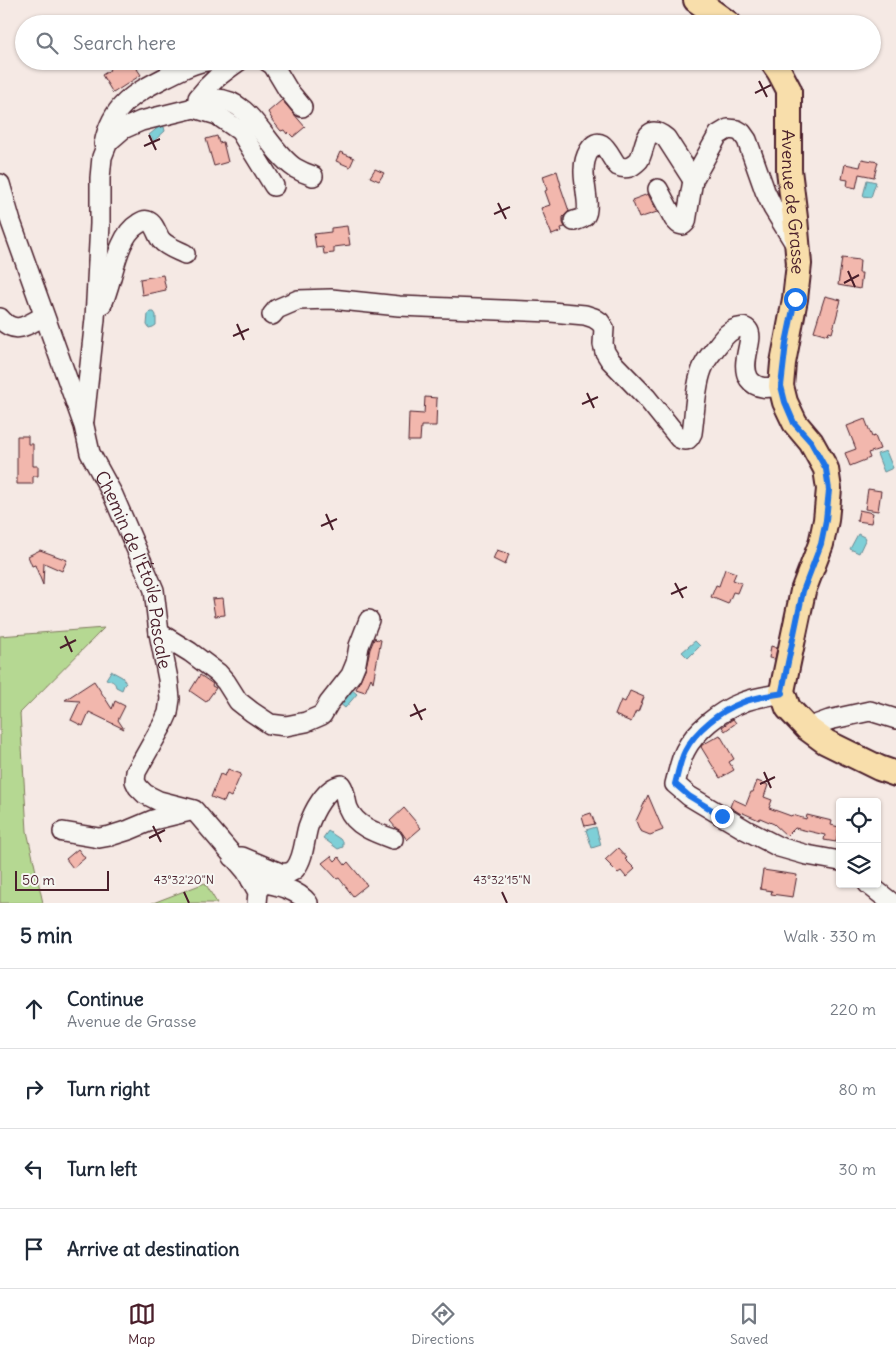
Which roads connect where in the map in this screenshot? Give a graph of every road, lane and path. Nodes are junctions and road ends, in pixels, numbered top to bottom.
1 (696, 0) edge
2 (717, 15) edge
3 (179, 70) edge
4 (226, 70) edge
5 (276, 70) edge
6 (778, 70) edge
7 (196, 105) junction
8 (302, 107) dead end
9 (102, 157) junction
10 (313, 176) dead end
11 (693, 180) junction
12 (0, 184) edge
13 (274, 186) dead end
14 (658, 189) dead end
15 (3, 204) edge
16 (574, 221) dead end
17 (798, 247) junction
18 (185, 254) dead end
19 (272, 315) dead end
20 (44, 316) junction
21 (0, 318) edge
22 (95, 319) junction
23 (781, 386) junction
24 (84, 426) junction
25 (369, 620) dead end
26 (159, 633) junction
27 (783, 693) junction
28 (896, 719) edge
29 (807, 728) junction
30 (896, 774) edge
31 (194, 810) junction
32 (63, 832) dead end
33 (393, 839) dead end
34 (233, 857) junction
35 (836, 862) edge
36 (251, 880) junction
37 (873, 888) edge
38 (257, 903) edge
39 (308, 903) edge
40 (892, 903) edge

1 - 2 main road
3 - 9 lane
4 - 7 lane
5 - 8 lane
6 - 17 main road, Avenue de Grasse
7 - 9 lane
7 - 10 lane
7 - 13 lane
9 - 22 lane
11 - 14 lane
11 - 16 lane
11 - 17 lane
12 - 15 lane, Chemin de l'Étoile Pascale
15 - 20 lane, Chemin de l'Étoile Pascale
17 - 23 main road, Avenue de Grasse
18 - 22 lane
19 - 23 lane
20 - 21 lane
20 - 24 lane, Chemin de l'Étoile Pascale
22 - 24 lane
23 - 27 main road, Avenue de Grasse
24 - 26 lane, Chemin de l'Étoile Pascale
25 - 26 lane
26 - 31 lane, Chemin de l'Étoile Pascale
27 - 29 main road
27 - 35 lane
28 - 29 lane
29 - 30 main road
31 - 32 lane
31 - 34 lane
33 - 34 lane
34 - 36 lane
36 - 38 lane
36 - 39 lane
37 - 40 lane

